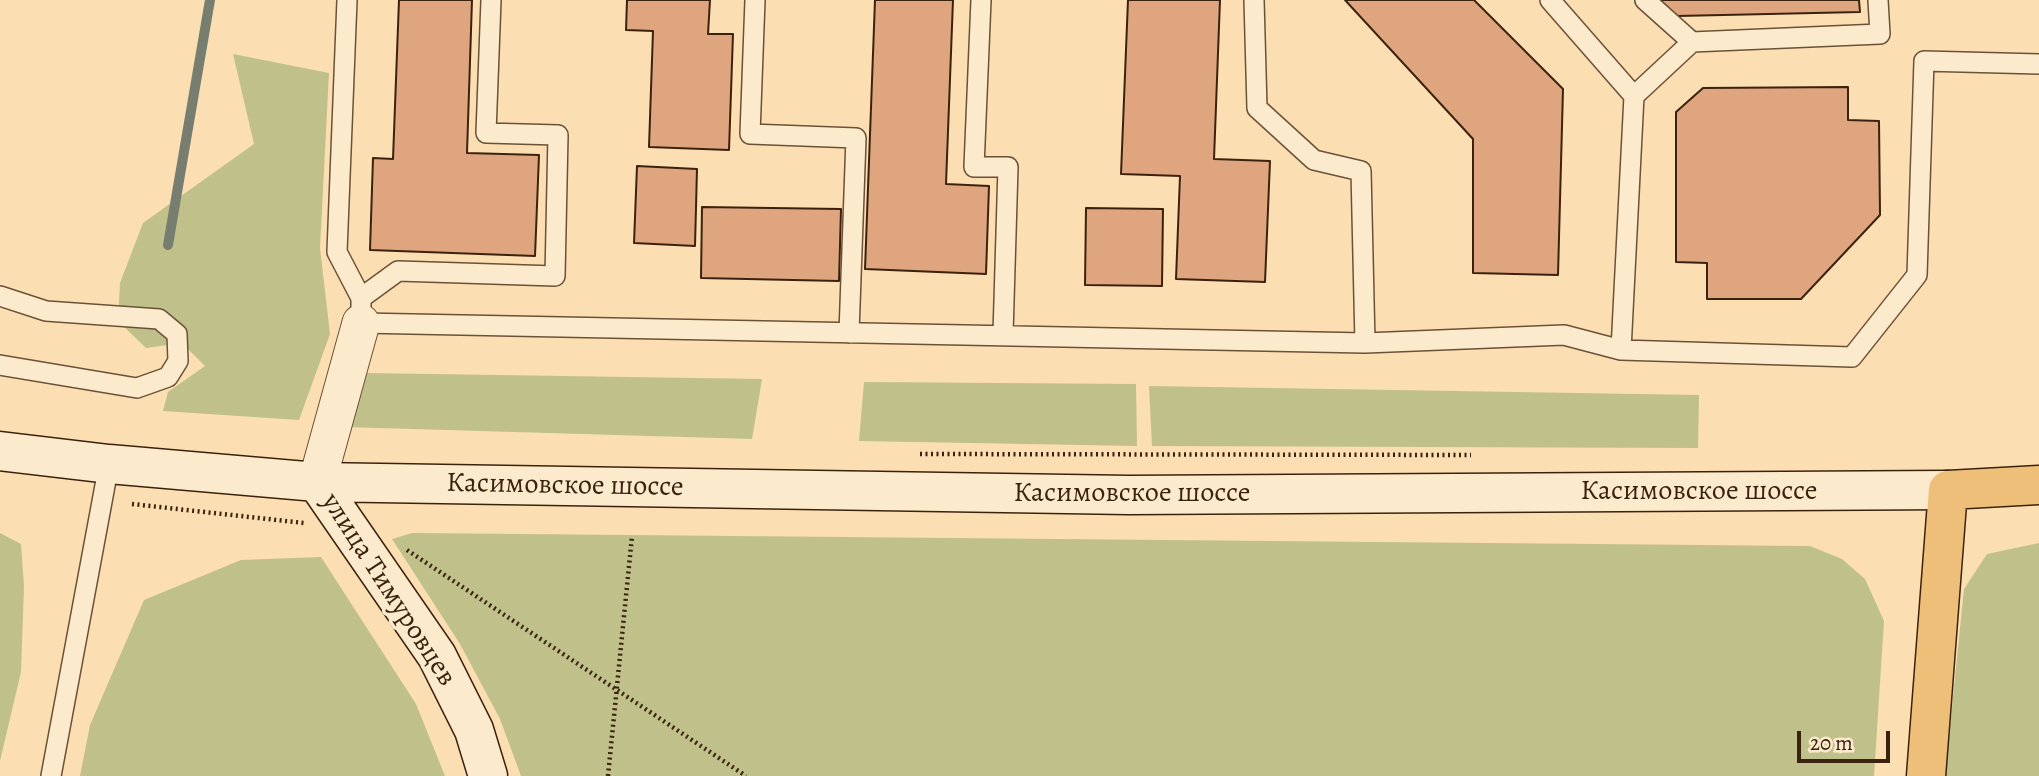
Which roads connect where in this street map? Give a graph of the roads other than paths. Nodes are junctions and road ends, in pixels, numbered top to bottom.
1 (347, 0) edge
2 (491, 0) edge
3 (755, 0) edge
4 (981, 0) edge
5 (1254, 0) edge
6 (1550, 0) edge
7 (1645, 0) edge
8 (1878, 0) edge
9 (1692, 43) junction
10 (2039, 64) edge
11 (1634, 96) junction
12 (0, 296) edge
13 (361, 310) junction
14 (849, 333) junction
15 (1003, 334) junction
16 (1365, 343) junction
17 (1621, 351) junction
18 (0, 365) edge
19 (0, 451) edge
20 (106, 482) junction
21 (317, 482) junction
22 (2039, 485) edge
23 (1948, 491) junction
24 (51, 776) edge
25 (488, 776) edge
26 (1926, 776) edge

1 - 13 lane
2 - 13 lane
3 - 14 lane
4 - 15 lane
5 - 16 lane
6 - 11 lane
7 - 9 lane
8 - 9 lane
9 - 11 lane
10 - 17 lane
11 - 17 lane
12 - 18 lane
13 - 14 lane
13 - 21 street
14 - 15 lane
15 - 16 lane
16 - 17 lane
19 - 20 main road, Касимовское шоссе
20 - 21 main road, Касимовское шоссе
20 - 24 lane
21 - 23 main road, Касимовское шоссе
21 - 25 main road, улица Тимуровцев
22 - 23 main road
23 - 26 main road

